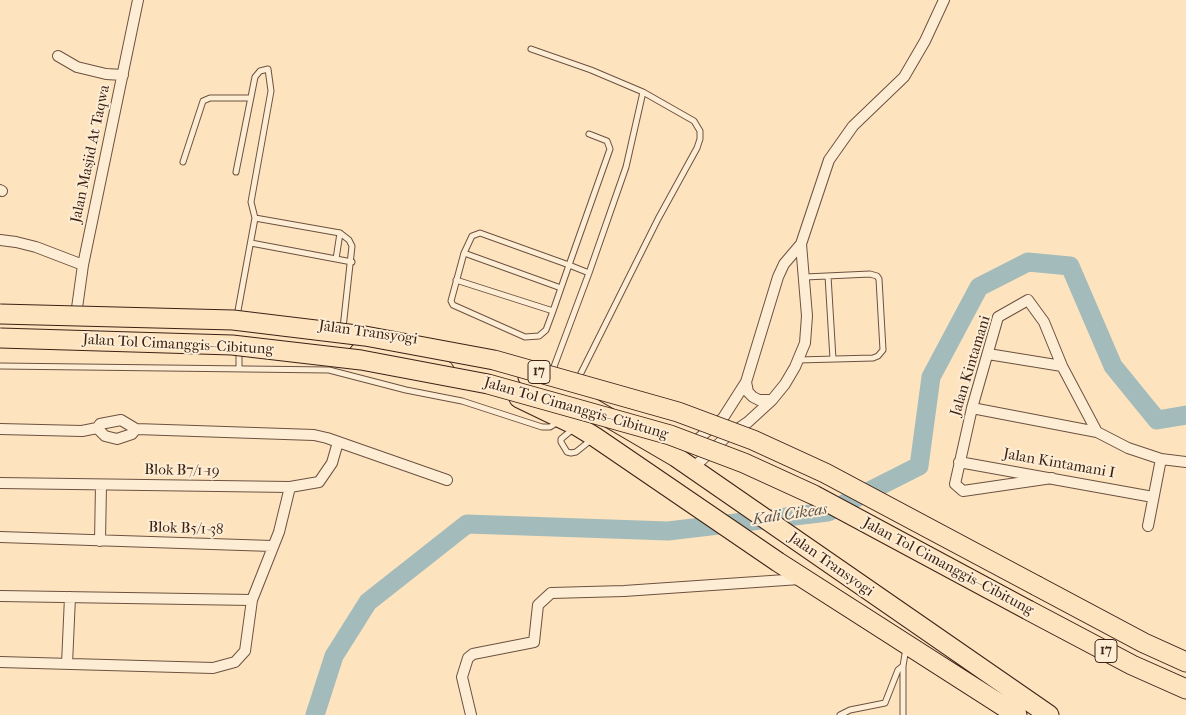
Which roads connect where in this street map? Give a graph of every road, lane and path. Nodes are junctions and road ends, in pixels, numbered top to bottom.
1 (138, 0) edge
2 (944, 0) edge
3 (531, 49) dead end
4 (58, 56) dead end
5 (123, 75) junction
6 (643, 92) junction
7 (250, 98) junction
8 (589, 134) dead end
9 (183, 162) dead end
10 (236, 172) dead end
11 (256, 218) junction
12 (340, 233) junction
13 (0, 240) edge
14 (251, 243) junction
15 (801, 244) junction
16 (464, 253) junction
17 (336, 259) junction
18 (352, 262) junction
19 (84, 265) junction
20 (569, 265) junction
21 (589, 273) junction
22 (828, 276) junction
23 (805, 277) junction
24 (456, 280) junction
25 (561, 288) junction
26 (553, 311) junction
27 (0, 313) edge
28 (76, 314) junction
29 (237, 319) junction
30 (342, 328) junction
31 (0, 340) edge
32 (239, 348) junction
33 (988, 354) junction
34 (833, 359) junction
35 (798, 360) junction
36 (0, 366) edge
37 (1062, 366) junction
38 (239, 369) junction
39 (746, 382) junction
40 (548, 384) junction
41 (570, 395) junction
42 (772, 400) junction
43 (972, 408) junction
44 (570, 422) junction
45 (97, 428) junction
46 (0, 429) edge
47 (136, 429) junction
48 (1097, 432) junction
49 (596, 437) junction
50 (338, 442) junction
51 (676, 457) junction
52 (1162, 459) junction
53 (959, 462) junction
54 (1186, 462) edge
55 (698, 473) junction
56 (1052, 478) junction
57 (447, 480) dead end
58 (0, 483) edge
59 (101, 486) junction
60 (290, 487) junction
61 (1153, 497) junction
62 (1148, 526) dead end
63 (0, 537) edge
64 (100, 542) junction
65 (272, 546) junction
66 (805, 578) junction
67 (0, 596) edge
68 (70, 597) junction
69 (252, 600) junction
70 (907, 645) junction
71 (0, 662) edge
72 (1186, 662) edge
73 (67, 664) junction
74 (903, 666) junction
75 (1186, 689) edge
76 (471, 715) edge
77 (840, 715) edge
78 (903, 715) edge
79 (1017, 715) edge
80 (1049, 715) edge

1 - 5 street, Jalan Masjid At Taqwa
2 - 15 street
3 - 6 lane
4 - 5 street
5 - 19 street, Jalan Masjid At Taqwa
6 - 21 lane
6 - 41 lane
7 - 9 lane
7 - 10 lane
7 - 11 lane
8 - 20 lane
11 - 12 lane
11 - 14 lane
12 - 17 lane
12 - 18 lane
13 - 19 street
14 - 17 lane
14 - 29 lane
15 - 23 street
15 - 39 street
16 - 20 lane
16 - 24 lane
16 - 25 lane
17 - 18 lane
18 - 30 lane
19 - 28 street, Jalan Masjid At Taqwa
20 - 21 lane
20 - 25 lane
21 - 40 lane
22 - 23 lane
22 - 34 lane
22 - 34 lane
23 - 35 street
24 - 26 lane
24 - 26 lane
25 - 26 lane
27 - 28 highway, Jalan Transyogi
27 - 72 highway, Jalan Tol Cimanggis–Cibitung / 17, bridge
28 - 29 highway, Jalan Transyogi
29 - 30 highway, Jalan Transyogi
30 - 40 highway, Jalan Transyogi
31 - 32 highway, Jalan Transyogi
31 - 75 highway, Jalan Tol Cimanggis–Cibitung / 17, bridge
32 - 38 lane
32 - 44 highway, Jalan Transyogi
33 - 37 street
33 - 37 street, Jalan Kintamani
33 - 43 street, Jalan Kintamani
34 - 35 lane
35 - 42 street
36 - 38 lane
37 - 48 street, Jalan Kintamani
38 - 44 lane
39 - 42 street
39 - 51 street
40 - 41 highway, Jalan Transyogi
41 - 51 highway, Jalan Transyogi
42 - 55 street
43 - 48 street
43 - 53 street, Jalan Kintamani
44 - 49 highway, Jalan Transyogi
44 - 49 lane
45 - 46 street
45 - 47 street
45 - 47 street
47 - 50 street
48 - 52 street
49 - 66 highway, Jalan Transyogi
50 - 57 street
50 - 60 street, Blok B7/1-19
51 - 55 highway, Jalan Transyogi
52 - 54 street
52 - 61 street
53 - 56 street, Jalan Kintamani I
53 - 56 street, Jalan Kintamani
55 - 80 highway, Jalan Transyogi
56 - 61 street, Jalan Kintamani I
58 - 59 street, Blok B7/1-19
59 - 60 street, Blok B7/1-19
59 - 64 street
60 - 65 street
61 - 62 street
63 - 64 street, Blok B5/1-38
64 - 65 street, Blok B5/1-38
65 - 69 street
66 - 70 highway, Jalan Transyogi
66 - 76 street
67 - 68 street
68 - 69 street
68 - 73 street
69 - 73 street
70 - 74 lane
70 - 79 highway, Jalan Transyogi
71 - 73 street
74 - 77 lane
74 - 78 lane

